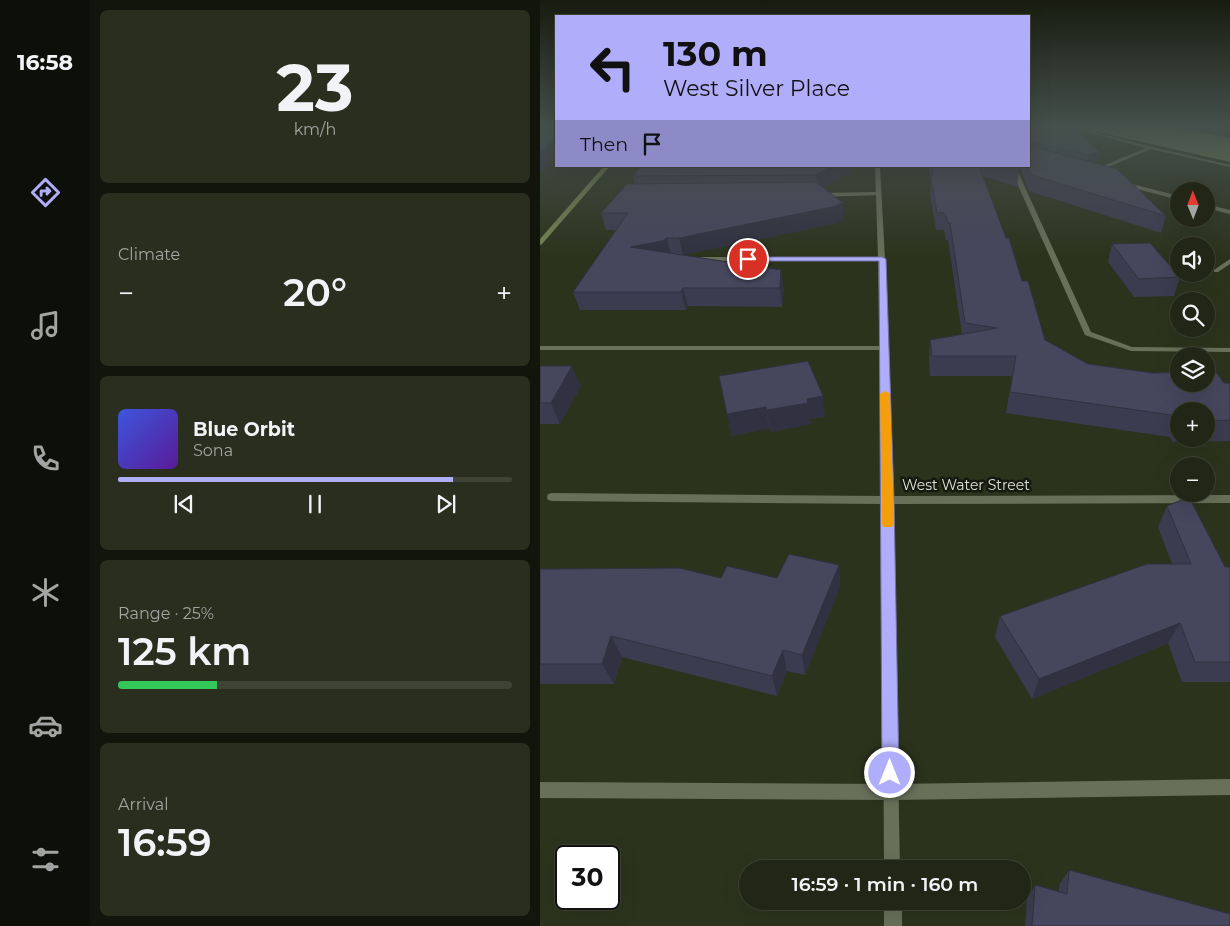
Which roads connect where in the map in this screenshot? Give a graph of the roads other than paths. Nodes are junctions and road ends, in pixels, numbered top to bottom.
1 (877, 169) edge
2 (1015, 169) edge
3 (1099, 169) edge
4 (1096, 176) edge
5 (1115, 181) edge
6 (878, 194) junction
7 (809, 195) edge
8 (1170, 196) edge
9 (1215, 208) edge
10 (1230, 212) edge
11 (680, 259) edge
12 (882, 259) junction
13 (1230, 260) edge
14 (1216, 271) dead end
15 (540, 348) edge
16 (884, 348) junction
17 (1230, 350) edge
18 (552, 498) dead end
19 (1230, 499) edge
20 (888, 500) junction
21 (1230, 787) edge
22 (540, 790) edge
23 (891, 792) junction
24 (892, 860) edge
25 (892, 910) edge
26 (893, 926) edge

1 - 6 street
2 - 17 street
3 - 4 street
5 - 8 street
6 - 7 street
6 - 12 street
9 - 10 street
11 - 12 street
12 - 16 street
13 - 14 street
15 - 16 street
16 - 20 street
18 - 20 street, West Water Street
19 - 20 street, West Water Street
20 - 23 street
21 - 23 street
22 - 23 street
23 - 24 street
25 - 26 street

